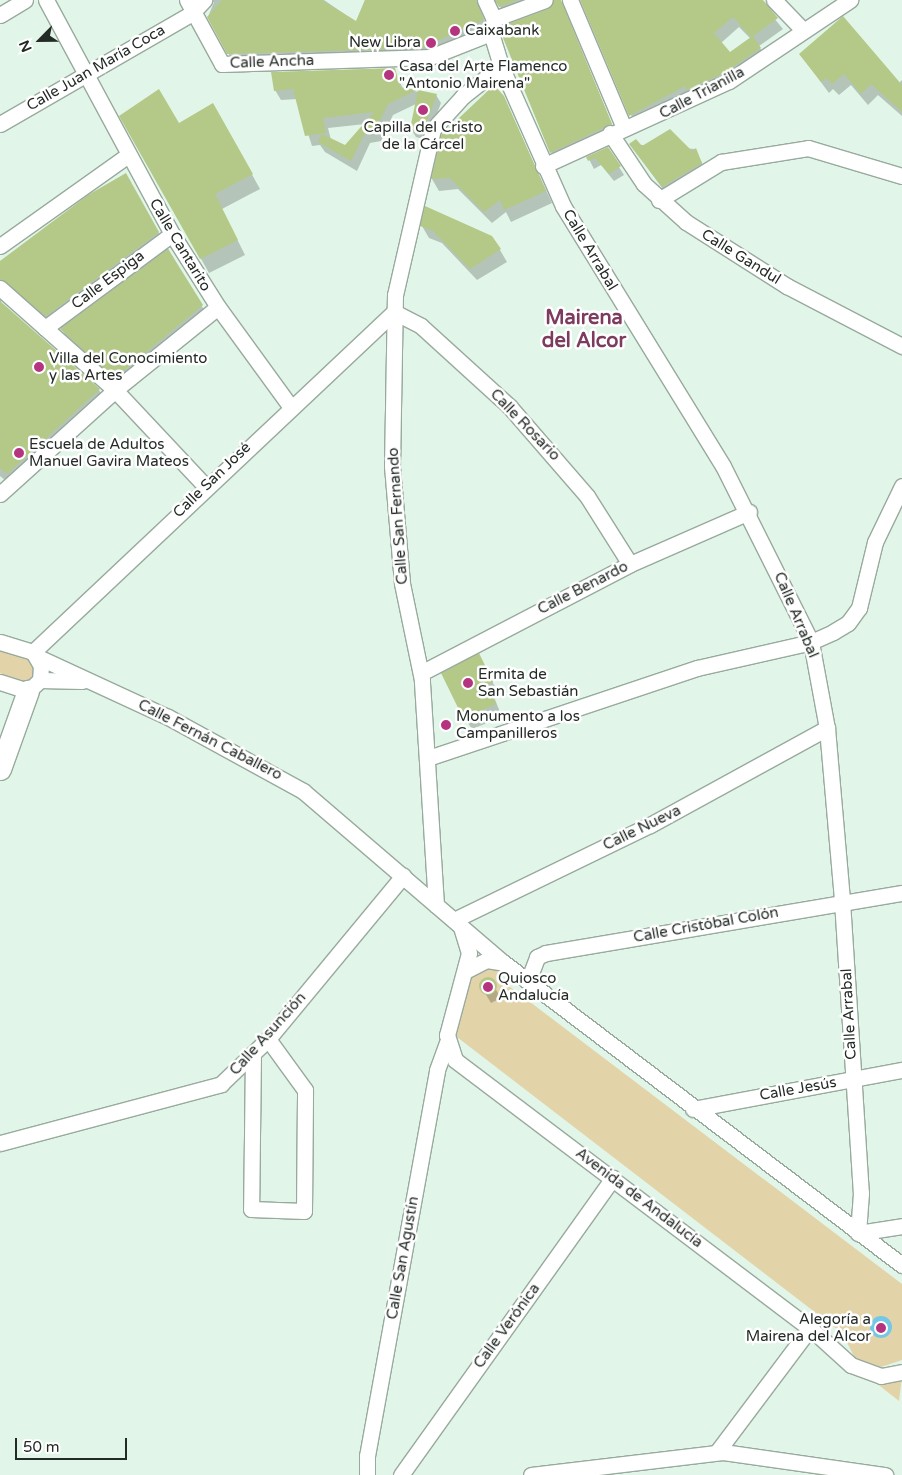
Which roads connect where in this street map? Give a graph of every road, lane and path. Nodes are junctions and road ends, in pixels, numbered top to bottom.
1 (25, 0) edge
2 (46, 0) edge
3 (204, 0) edge
4 (485, 0) edge
5 (545, 0) edge
6 (570, 0) edge
7 (774, 0) edge
8 (850, 0) edge
9 (189, 7) edge
10 (0, 15) edge
11 (492, 26) junction
12 (802, 30) junction
13 (501, 66) junction
14 (84, 74) junction
15 (0, 124) edge
16 (617, 130) junction
17 (128, 155) junction
18 (543, 166) junction
19 (902, 176) edge
20 (659, 200) junction
21 (172, 234) junction
22 (0, 246) edge
23 (0, 288) edge
24 (218, 307) junction
25 (394, 312) junction
26 (45, 328) junction
27 (902, 346) edge
28 (115, 390) junction
29 (290, 406) junction
30 (902, 486) edge
31 (206, 487) junction
32 (0, 494) edge
33 (749, 512) junction
34 (630, 564) junction
35 (0, 642) edge
36 (811, 642) junction
37 (35, 654) junction
38 (421, 673) junction
39 (83, 681) junction
40 (0, 682) edge
41 (34, 686) junction
42 (827, 728) junction
43 (428, 758) junction
44 (0, 769) edge
45 (403, 876) junction
46 (902, 894) edge
47 (842, 901) junction
48 (436, 905) junction
49 (456, 922) junction
50 (504, 962) junction
51 (465, 972) junction
52 (528, 981) junction
53 (268, 1039) junction
54 (447, 1042) junction
55 (253, 1054) junction
56 (902, 1070) edge
57 (853, 1080) junction
58 (694, 1109) junction
59 (0, 1143) edge
60 (613, 1178) junction
61 (902, 1226) edge
62 (858, 1233) junction
63 (901, 1265) edge
64 (810, 1328) junction
65 (902, 1372) edge
66 (717, 1452) junction
67 (367, 1475) edge
68 (401, 1475) edge
69 (531, 1475) edge
70 (885, 1475) edge

1 - 10 street
2 - 14 street, Calle Cantarito
3 - 9 street, Calle Juan María Coca
4 - 11 street, Calle Arrabal
5 - 11 street
6 - 16 street, Calle Gandul
7 - 12 street
8 - 12 street, Calle Trianilla
9 - 11 street, Calle Ancha
9 - 14 street, Calle Juan María Coca
11 - 13 street, Calle Arrabal
12 - 16 street, Calle Trianilla
13 - 18 street, Calle Arrabal
13 - 25 street, Calle San Fernando
14 - 15 street, Calle Juan María Coca
14 - 17 street, Calle Cantarito
16 - 18 street, Calle Trianilla
16 - 20 street, Calle Gandul
17 - 21 street, Calle Cantarito
17 - 22 street
18 - 33 street, Calle Arrabal
19 - 20 street
20 - 27 street, Calle Gandul
21 - 24 street, Calle Cantarito
21 - 26 street, Calle Espiga
23 - 26 street
24 - 28 street
24 - 29 street, Calle Cantarito
25 - 29 street, Calle San José
25 - 34 street, Calle Rosario
25 - 38 street, Calle San Fernando
26 - 28 street
28 - 31 street
28 - 32 street
29 - 31 street, Calle San José
30 - 36 street
31 - 37 street, Calle San José
33 - 34 street, Calle Benardo
33 - 36 street, Calle Arrabal
34 - 38 street, Calle Benardo
35 - 37 street, Calle Fernán Caballero
36 - 42 street, Calle Arrabal
36 - 43 street
37 - 39 street, Calle Fernán Caballero
37 - 41 street
38 - 43 street, Calle San Fernando
39 - 41 street
39 - 45 street, Calle Fernán Caballero
40 - 41 street
41 - 44 main road
42 - 47 street, Calle Arrabal
42 - 49 street, Calle Nueva
43 - 48 street, Calle San Fernando
45 - 48 street, Calle Fernán Caballero
45 - 53 street, Calle Asunción
46 - 47 street, Calle Cristóbal Colón
47 - 52 street, Calle Cristóbal Colón
47 - 57 street, Calle Arrabal
48 - 49 street, Calle Fernán Caballero
49 - 50 street
49 - 51 street
50 - 51 street
50 - 52 street
51 - 54 street
52 - 58 street
53 - 55 street, Calle Asunción
53 - 55 street
54 - 60 street, Avenida de Andalucía
54 - 67 street, Calle San Agustín
55 - 59 street, Calle Asunción
56 - 57 street, Calle Jesús
57 - 58 street, Calle Jesús
57 - 62 street, Calle Arrabal
58 - 62 street
60 - 64 street, Avenida de Andalucía
60 - 68 street, Calle Verónica
61 - 62 street
62 - 63 street
64 - 65 street, Avenida de Andalucía
64 - 66 street
66 - 69 street
66 - 70 street

